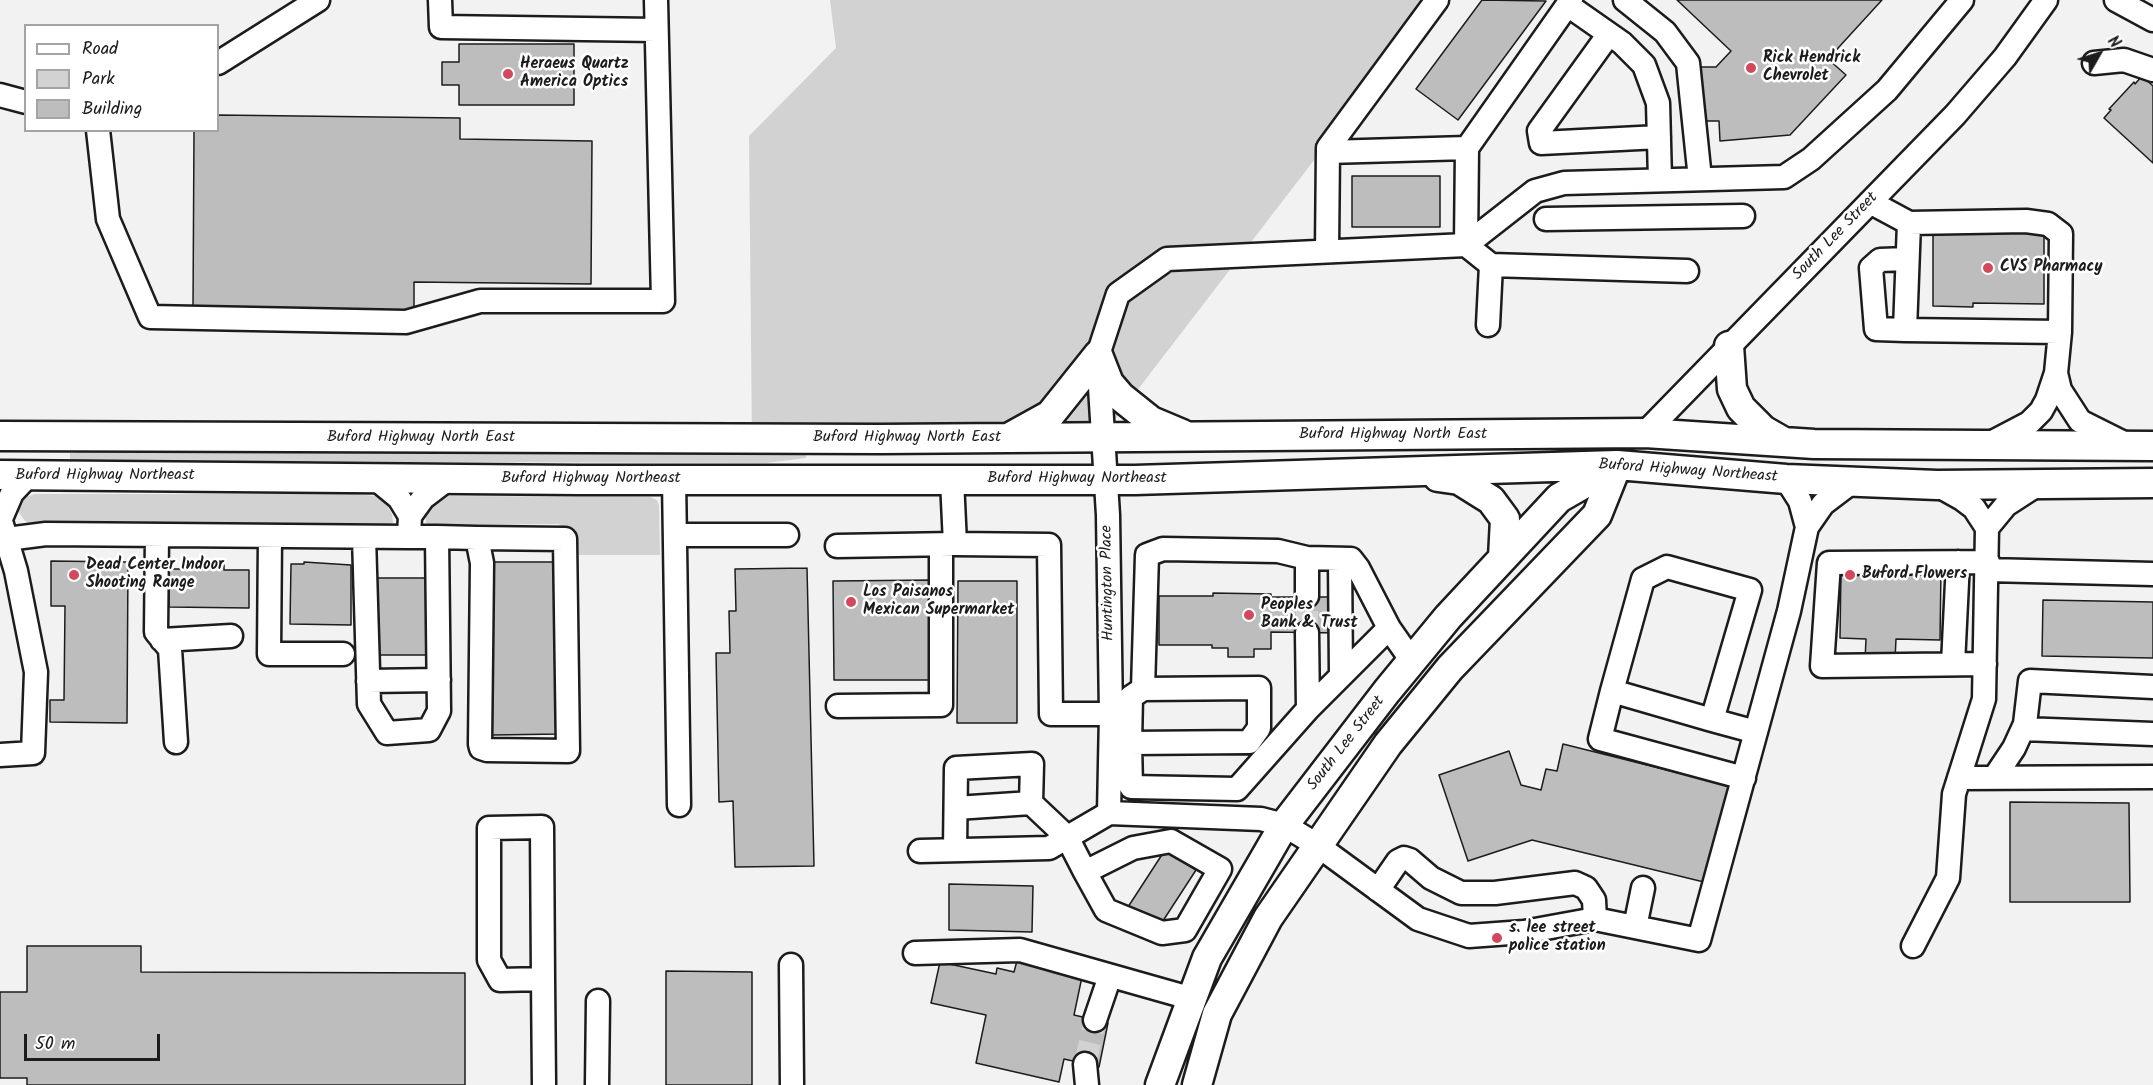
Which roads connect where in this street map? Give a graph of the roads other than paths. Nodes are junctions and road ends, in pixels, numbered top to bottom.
1 (318, 0) edge
2 (440, 0) edge
3 (656, 0) edge
4 (1437, 0) edge
5 (1625, 0) edge
6 (1962, 0) edge
7 (2046, 0) edge
8 (2116, 0) edge
9 (1570, 3) edge
10 (2153, 20) edge
11 (656, 30) junction
12 (1609, 34) junction
13 (219, 62) edge
14 (2094, 63) dead end
15 (2153, 70) edge
16 (0, 96) edge
17 (24, 102) edge
18 (98, 132) edge
19 (1659, 137) junction
20 (1467, 148) junction
21 (1328, 152) junction
22 (1700, 179) junction
23 (1660, 180) junction
24 (1870, 202) junction
25 (1743, 216) dead end
26 (1546, 219) dead end
27 (1909, 223) junction
28 (1466, 245) junction
29 (1327, 251) junction
30 (1908, 259) junction
31 (1491, 265) junction
32 (1687, 271) dead end
33 (1488, 325) dead end
34 (1905, 330) junction
35 (2060, 332) junction
36 (1730, 346) junction
37 (1098, 355) junction
38 (2056, 373) junction
39 (1645, 433) junction
40 (0, 436) edge
41 (1189, 436) junction
42 (1103, 437) junction
43 (1009, 438) junction
44 (1784, 442) junction
45 (1986, 445) junction
46 (2141, 446) edge
47 (1617, 465) junction
48 (1403, 472) junction
49 (30, 474) junction
50 (0, 475) edge
51 (376, 478) junction
52 (448, 479) junction
53 (674, 479) junction
54 (1106, 479) junction
55 (1786, 479) junction
56 (952, 480) junction
57 (1852, 482) junction
58 (2040, 483) junction
59 (2153, 483) edge
60 (1937, 485) junction
61 (2, 525) edge
62 (410, 527) junction
63 (1807, 527) junction
64 (1987, 528) junction
65 (157, 535) junction
66 (675, 535) junction
67 (787, 535) dead end
68 (270, 536) junction
69 (364, 537) junction
70 (438, 537) junction
71 (477, 538) junction
72 (948, 544) junction
73 (837, 546) dead end
74 (1307, 558) junction
75 (1503, 558) junction
76 (1340, 559) junction
77 (1958, 562) junction
78 (1988, 566) junction
79 (2153, 574) edge
80 (1307, 596) tunnel mouth
81 (1389, 628) junction
82 (1307, 633) tunnel mouth
83 (231, 636) dead end
84 (162, 640) junction
85 (343, 654) dead end
86 (1412, 662) junction
87 (1953, 664) junction
88 (1985, 664) junction
89 (1341, 675) junction
90 (439, 680) junction
91 (368, 681) junction
92 (2153, 687) edge
93 (1143, 689) junction
94 (1612, 691) junction
95 (838, 706) dead end
96 (1308, 709) junction
97 (1111, 714) junction
98 (1712, 720) junction
99 (2023, 729) junction
100 (1756, 732) junction
101 (2153, 734) edge
102 (176, 742) dead end
103 (1130, 743) junction
104 (0, 755) edge
105 (2153, 777) edge
106 (1744, 778) junction
107 (1959, 778) junction
108 (1994, 778) junction
109 (1131, 787) junction
110 (1236, 789) junction
111 (1031, 803) junction
112 (679, 805) dead end
113 (956, 808) junction
114 (1109, 813) junction
115 (1236, 818) junction
116 (1284, 825) junction
117 (1067, 837) junction
118 (1317, 845) junction
119 (955, 850) junction
120 (920, 851) dead end
121 (1220, 869) junction
122 (1085, 872) junction
123 (1249, 884) junction
124 (1644, 888) dead end
125 (1377, 890) junction
126 (1595, 920) junction
127 (1635, 927) junction
128 (1913, 946) dead end
129 (915, 953) dead end
130 (791, 965) dead end
131 (1110, 976) junction
132 (543, 979) junction
133 (598, 1001) dead end
134 (1191, 1001) junction
135 (1095, 1020) tunnel mouth
136 (544, 1085) edge
137 (597, 1085) edge
138 (792, 1085) edge
139 (1160, 1085) edge
140 (1197, 1085) edge

1 - 13 street
2 - 11 street
3 - 11 street
4 - 21 street
5 - 22 street
6 - 22 street
7 - 24 street, South Lee Street
8 - 10 street
9 - 12 street
9 - 20 street
11 - 18 street
12 - 19 street
12 - 19 street
14 - 15 street
16 - 17 street
19 - 23 street
20 - 21 street
20 - 28 street
21 - 29 street
22 - 23 street
23 - 28 street
24 - 27 street
24 - 36 street, South Lee Street
25 - 26 street
27 - 30 street
27 - 35 street
28 - 29 street
28 - 31 street
29 - 37 street
30 - 34 street
30 - 34 street
31 - 32 street
31 - 33 street
34 - 35 street
35 - 38 street
36 - 39 street, South Lee Street
36 - 44 main road
37 - 41 main road
37 - 42 street, Huntington Place
37 - 43 main road
38 - 45 street
38 - 46 street
39 - 41 main road, Buford Highway North East
39 - 44 main road, Buford Highway North East
39 - 47 main road, South Lee Street
40 - 43 main road, Buford Highway North East
41 - 42 main road, Buford Highway North East
42 - 43 main road, Buford Highway North East
42 - 54 street, Huntington Place
44 - 45 main road, Buford Highway North East
45 - 46 main road
47 - 48 main road, Buford Highway Northeast
47 - 55 main road, Buford Highway Northeast
47 - 75 main road, South Lee Street
47 - 118 main road, South Lee Street
48 - 54 main road, Buford Highway Northeast
48 - 75 main road
49 - 50 main road, Buford Highway Northeast
49 - 51 main road, Buford Highway Northeast
49 - 61 street
51 - 52 main road, Buford Highway Northeast
51 - 62 street
52 - 53 main road, Buford Highway Northeast
52 - 62 street
53 - 56 main road, Buford Highway Northeast
53 - 66 street
54 - 56 main road, Buford Highway Northeast
54 - 97 street, Huntington Place
55 - 57 main road, Buford Highway Northeast
55 - 63 street
56 - 72 street
57 - 60 main road, Buford Highway Northeast
57 - 63 street
58 - 59 main road, Buford Highway Northeast
58 - 60 main road, Buford Highway Northeast
58 - 64 street
60 - 64 street
61 - 65 street
61 - 104 street
62 - 69 street
62 - 70 street
63 - 100 street
64 - 78 street
65 - 68 street
65 - 84 street
66 - 67 street
66 - 112 street
68 - 69 street
68 - 85 street
69 - 91 street
70 - 71 street
70 - 90 street
71 - 71 street
72 - 73 street
72 - 95 street
72 - 97 street
74 - 76 street
74 - 80 street
74 - 93 street
75 - 86 main road, South Lee Street
76 - 81 street
76 - 89 street
77 - 78 street
77 - 87 street
77 - 87 street
78 - 79 street
78 - 88 street
81 - 86 street
81 - 89 street
82 - 96 street
83 - 84 street
84 - 102 street
86 - 116 main road, South Lee Street
87 - 88 street
88 - 107 street
89 - 96 street
90 - 91 street
90 - 91 street
92 - 99 street
93 - 103 street
93 - 103 street
94 - 98 street
94 - 98 street
94 - 106 street
96 - 110 street
97 - 114 street, Huntington Place
98 - 100 street
99 - 101 street
99 - 108 street
100 - 106 street
103 - 109 street
105 - 108 street
106 - 127 street
107 - 108 street
107 - 128 street
109 - 110 street
109 - 114 street
110 - 115 street
111 - 113 street
111 - 113 street
111 - 117 street
113 - 119 street
114 - 115 street
114 - 117 street
115 - 116 street
116 - 118 street
116 - 123 main road, South Lee Street
117 - 119 street
117 - 122 street
118 - 125 street
118 - 140 main road, South Lee Street
119 - 120 street
121 - 122 street
121 - 122 street
121 - 123 street
123 - 134 main road, South Lee Street
124 - 127 street
125 - 126 street
125 - 126 street
126 - 127 street
129 - 131 street
130 - 138 street
131 - 134 street
131 - 135 street
132 - 132 street
132 - 136 street
133 - 137 street
134 - 139 main road, South Lee Street

